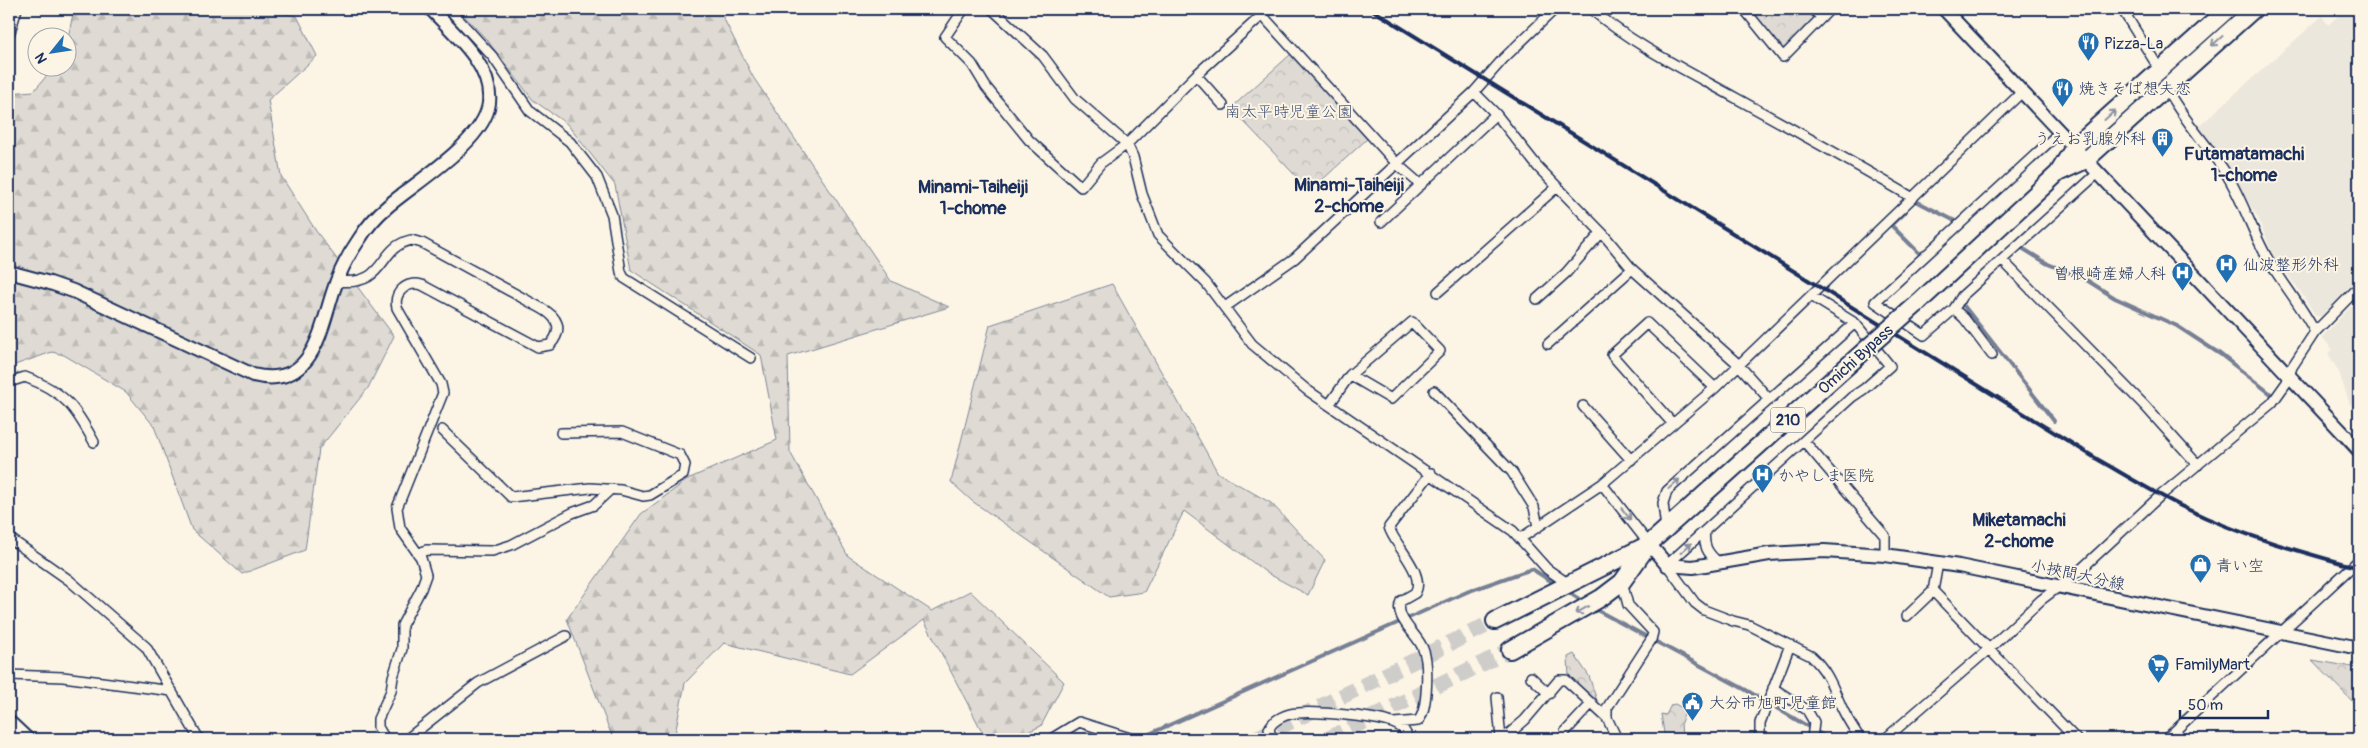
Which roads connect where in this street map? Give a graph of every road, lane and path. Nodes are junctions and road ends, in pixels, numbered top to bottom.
1 (17, 9) edge
2 (431, 9) edge
3 (449, 9) edge
4 (964, 9) edge
5 (992, 9) edge
6 (1269, 9) edge
7 (1555, 9) edge
8 (1591, 9) edge
9 (1744, 9) edge
10 (1813, 9) edge
11 (1830, 9) edge
12 (1944, 9) edge
13 (2122, 9) edge
14 (2228, 9) edge
15 (2254, 9) edge
16 (1262, 15) junction
17 (1821, 17) junction
18 (9, 35) edge
19 (2160, 70) junction
20 (1196, 75) junction
21 (2166, 88) junction
22 (1474, 92) junction
23 (2022, 92) junction
24 (1223, 105) dead end
25 (1496, 114) junction
26 (2060, 132) junction
27 (1127, 144) junction
28 (2074, 147) junction
29 (2086, 160) junction
30 (1398, 165) junction
31 (2098, 172) junction
32 (2058, 173) junction
33 (1421, 185) junction
34 (1557, 186) junction
35 (1913, 198) junction
36 (1381, 222) dead end
37 (1601, 232) junction
38 (2002, 260) junction
39 (1632, 269) junction
40 (9, 272) edge
41 (337, 281) junction
42 (2359, 287) edge
43 (1438, 292) dead end
44 (1811, 296) junction
45 (1537, 299) dead end
46 (1225, 307) junction
47 (1954, 309) junction
48 (1855, 323) junction
49 (2315, 332) junction
50 (1548, 344) dead end
51 (1992, 355) dead end
52 (751, 358) dead end
53 (1738, 364) junction
54 (2290, 374) junction
55 (1350, 375) junction
56 (9, 382) edge
57 (1715, 388) junction
58 (1434, 391) dead end
59 (1769, 399) junction
60 (1329, 405) junction
61 (1583, 406) dead end
62 (1673, 424) junction
63 (442, 430) dead end
64 (561, 433) dead end
65 (1804, 441) junction
66 (94, 442) dead end
67 (2359, 450) edge
68 (1630, 460) junction
69 (2198, 465) junction
70 (1431, 473) junction
71 (1602, 484) junction
72 (610, 489) junction
73 (1538, 527) junction
74 (1666, 529) junction
75 (1705, 531) junction
76 (9, 538) edge
77 (1521, 538) junction
78 (1649, 544) junction
79 (418, 554) junction
80 (1885, 555) junction
81 (2359, 560) edge
82 (1718, 562) junction
83 (1938, 563) junction
84 (1667, 565) junction
85 (1622, 582) junction
86 (1570, 585) junction
87 (2059, 586) junction
88 (1933, 590) junction
89 (1907, 616) dead end
90 (1495, 621) tunnel mouth
91 (2282, 634) junction
92 (566, 636) dead end
93 (1790, 645) junction
94 (1990, 648) junction
95 (2359, 648) edge
96 (1510, 650) tunnel mouth
97 (9, 676) edge
98 (1531, 677) dead end
99 (1774, 688) junction
100 (172, 691) junction
101 (1549, 694) junction
102 (1498, 697) dead end
103 (1592, 703) junction
104 (1607, 718) junction
105 (9, 723) edge
106 (1394, 723) junction
107 (26, 739) edge
108 (199, 739) edge
109 (385, 739) edge
110 (407, 739) edge
111 (1051, 739) edge
112 (1132, 739) edge
113 (1272, 739) edge
114 (1408, 739) edge
115 (1502, 739) edge
116 (1564, 739) edge
117 (1617, 739) edge
118 (1760, 739) edge
119 (1812, 739) edge
120 (1860, 739) edge
121 (1885, 739) edge
122 (2076, 739) edge
123 (2166, 739) edge

1 - 18 street
2 - 41 street
3 - 52 street
4 - 27 street
5 - 27 street
6 - 16 street
7 - 22 street
8 - 35 street
9 - 17 street
10 - 17 street
11 - 17 street
12 - 23 street
13 - 19 street
14 - 19 highway, Omichi Bypass / 210
15 -> 21 highway, Omichi Bypass / 210
16 - 20 street
16 - 30 street
28 -> 19 highway, Omichi Bypass / 210
20 - 24 street
20 - 27 street
21 - 29 highway, Omichi Bypass / 210
21 - 49 street
22 - 25 street
22 - 30 street
23 - 26 street
23 - 35 street
25 - 33 street
25 - 34 street
26 - 28 street
26 - 47 street
27 - 46 street
28 - 29 street
28 - 32 highway, Omichi Bypass / 210
29 - 31 street
29 - 32 highway, Omichi Bypass / 210
30 - 33 street
30 - 46 street
31 - 38 street
31 - 54 street
32 - 74 highway, Omichi Bypass / 210, bridge
33 - 36 street
34 - 37 street
34 - 43 street
35 - 44 street
37 - 39 street
37 - 45 street
38 - 47 street
38 - 69 street
39 - 50 street
39 - 53 street
40 - 41 street
41 - 79 street
42 - 49 street
44 - 48 street
44 - 53 street
46 - 60 street
47 - 51 street
48 - 59 street
48 - 65 street
49 - 54 street
53 - 57 street
53 - 59 street
54 - 67 street
54 - 69 street
55 - 55 street
55 - 60 street
56 - 66 street
57 - 62 street
57 - 62 street
58 - 73 street
74 -> 59 street
60 - 70 street
61 - 68 street
62 - 68 street
63 - 72 street
64 - 72 street
65 - 75 street
65 - 80 street
68 - 71 street
69 - 87 street
70 - 77 street
70 - 106 street
71 - 73 street
71 -> 78 street
72 - 79 street
73 - 77 street
74 - 78 highway, Omichi Bypass / 210
75 - 82 street
84 -> 75 street
76 - 100 street
77 - 86 street
78 - 84 street
78 - 85 highway, Omichi Bypass / 210
78 - 86 highway, Omichi Bypass / 210
79 - 109 street
80 - 82 street, 小挾間大分線
80 - 83 street, 小挾間大分線
81 - 91 street
82 - 84 street, 小挾間大分線
83 - 87 street, 小挾間大分線
83 - 88 street
84 - 93 street
85 -> 96 highway, Omichi Bypass / 210
85 - 104 street
86 - 90 highway, Omichi Bypass / 210
87 - 91 street, 小挾間大分線
87 - 94 street
88 - 89 street
88 - 94 street
91 - 95 street, 小挾間大分線
91 - 123 street
92 - 110 street
93 - 99 street
93 - 120 street
94 - 121 street
94 - 122 street
97 - 100 street
98 - 101 street
99 - 118 street
99 - 119 street
100 - 108 street
101 - 103 street
101 - 115 street
102 - 115 street
103 - 104 street
103 - 116 street
104 - 117 street
105 - 107 main road
106 - 113 street
106 - 114 street
111 - 112 street

